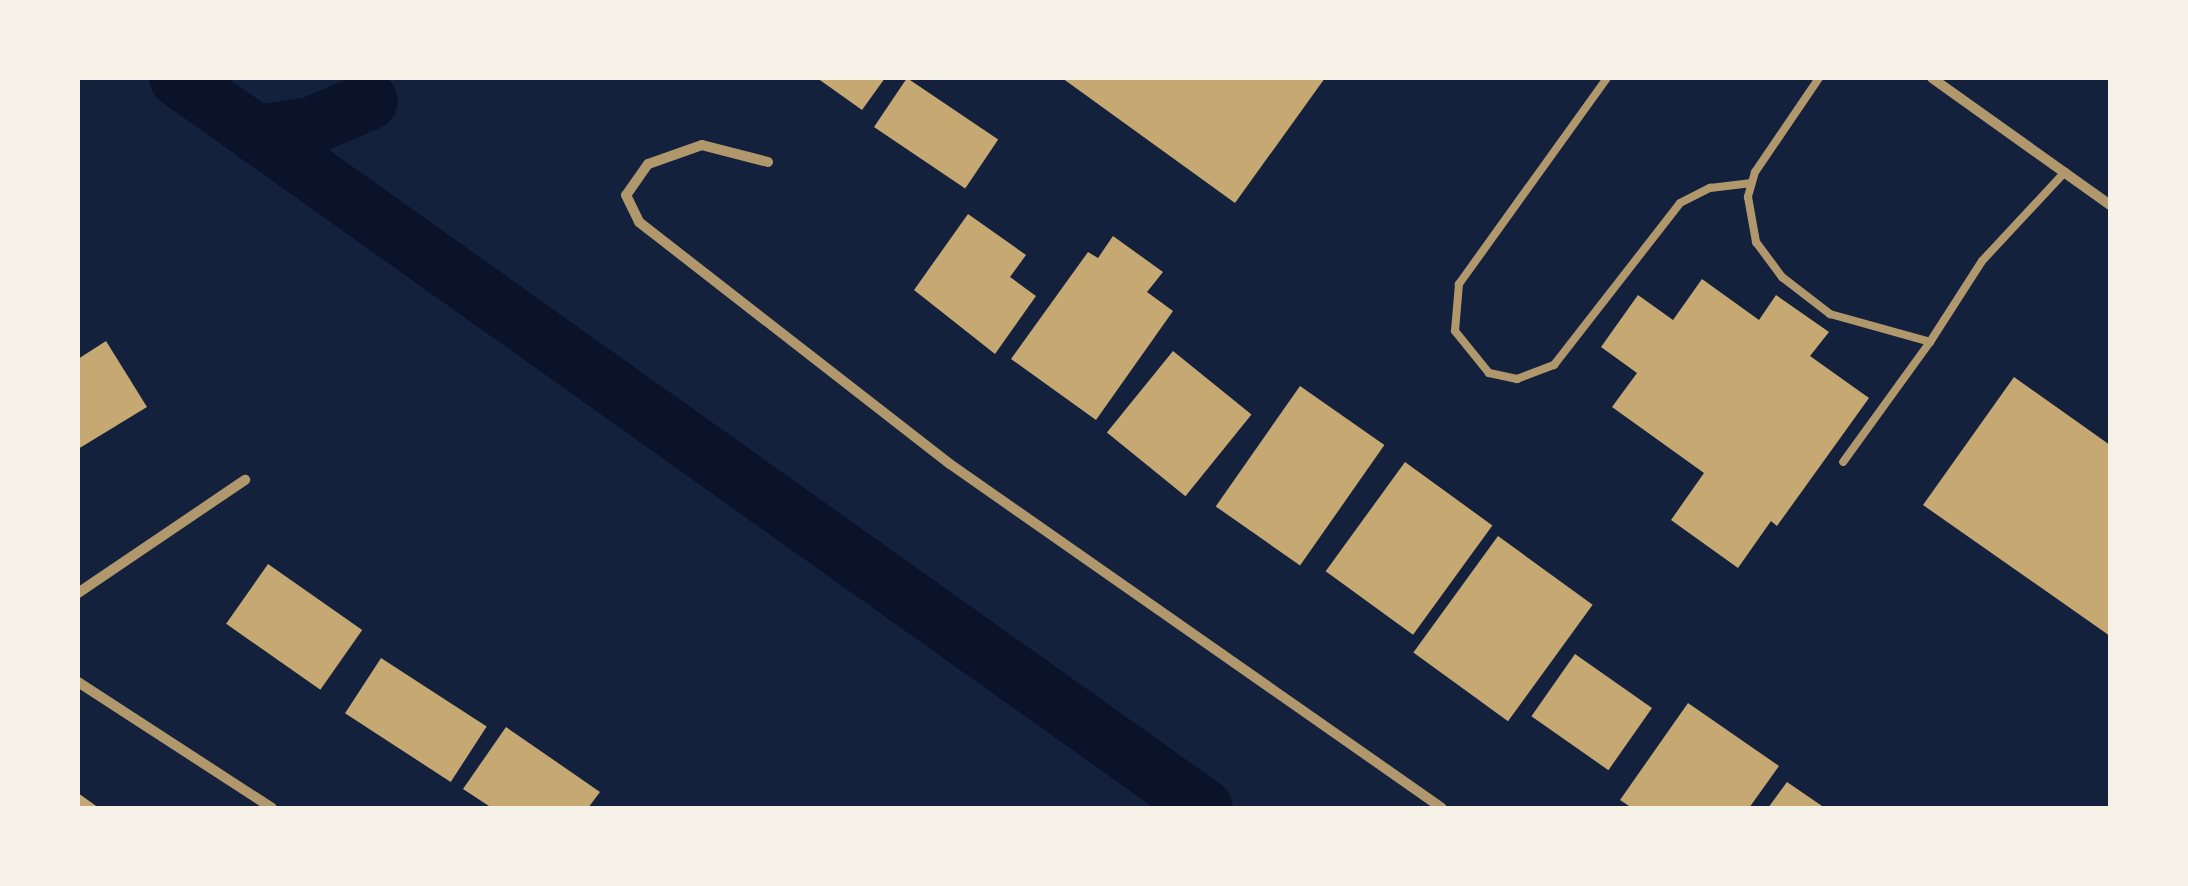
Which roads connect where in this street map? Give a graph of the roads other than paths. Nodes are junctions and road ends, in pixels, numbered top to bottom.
1 (1607, 78) edge
2 (1819, 78) edge
3 (1932, 78) edge
4 (768, 162) dead end
5 (2065, 172) junction
6 (1752, 183) junction
7 (2110, 203) edge
8 (1930, 342) junction
9 (1843, 462) dead end
10 (244, 480) dead end
11 (78, 593) edge
12 (78, 682) edge
13 (272, 808) edge
14 (1442, 808) edge

1 - 6 lane
2 - 6 lane
3 - 5 street
4 - 14 street
5 - 7 street
5 - 8 lane
6 - 8 lane
8 - 9 lane
10 - 11 street
12 - 13 street

